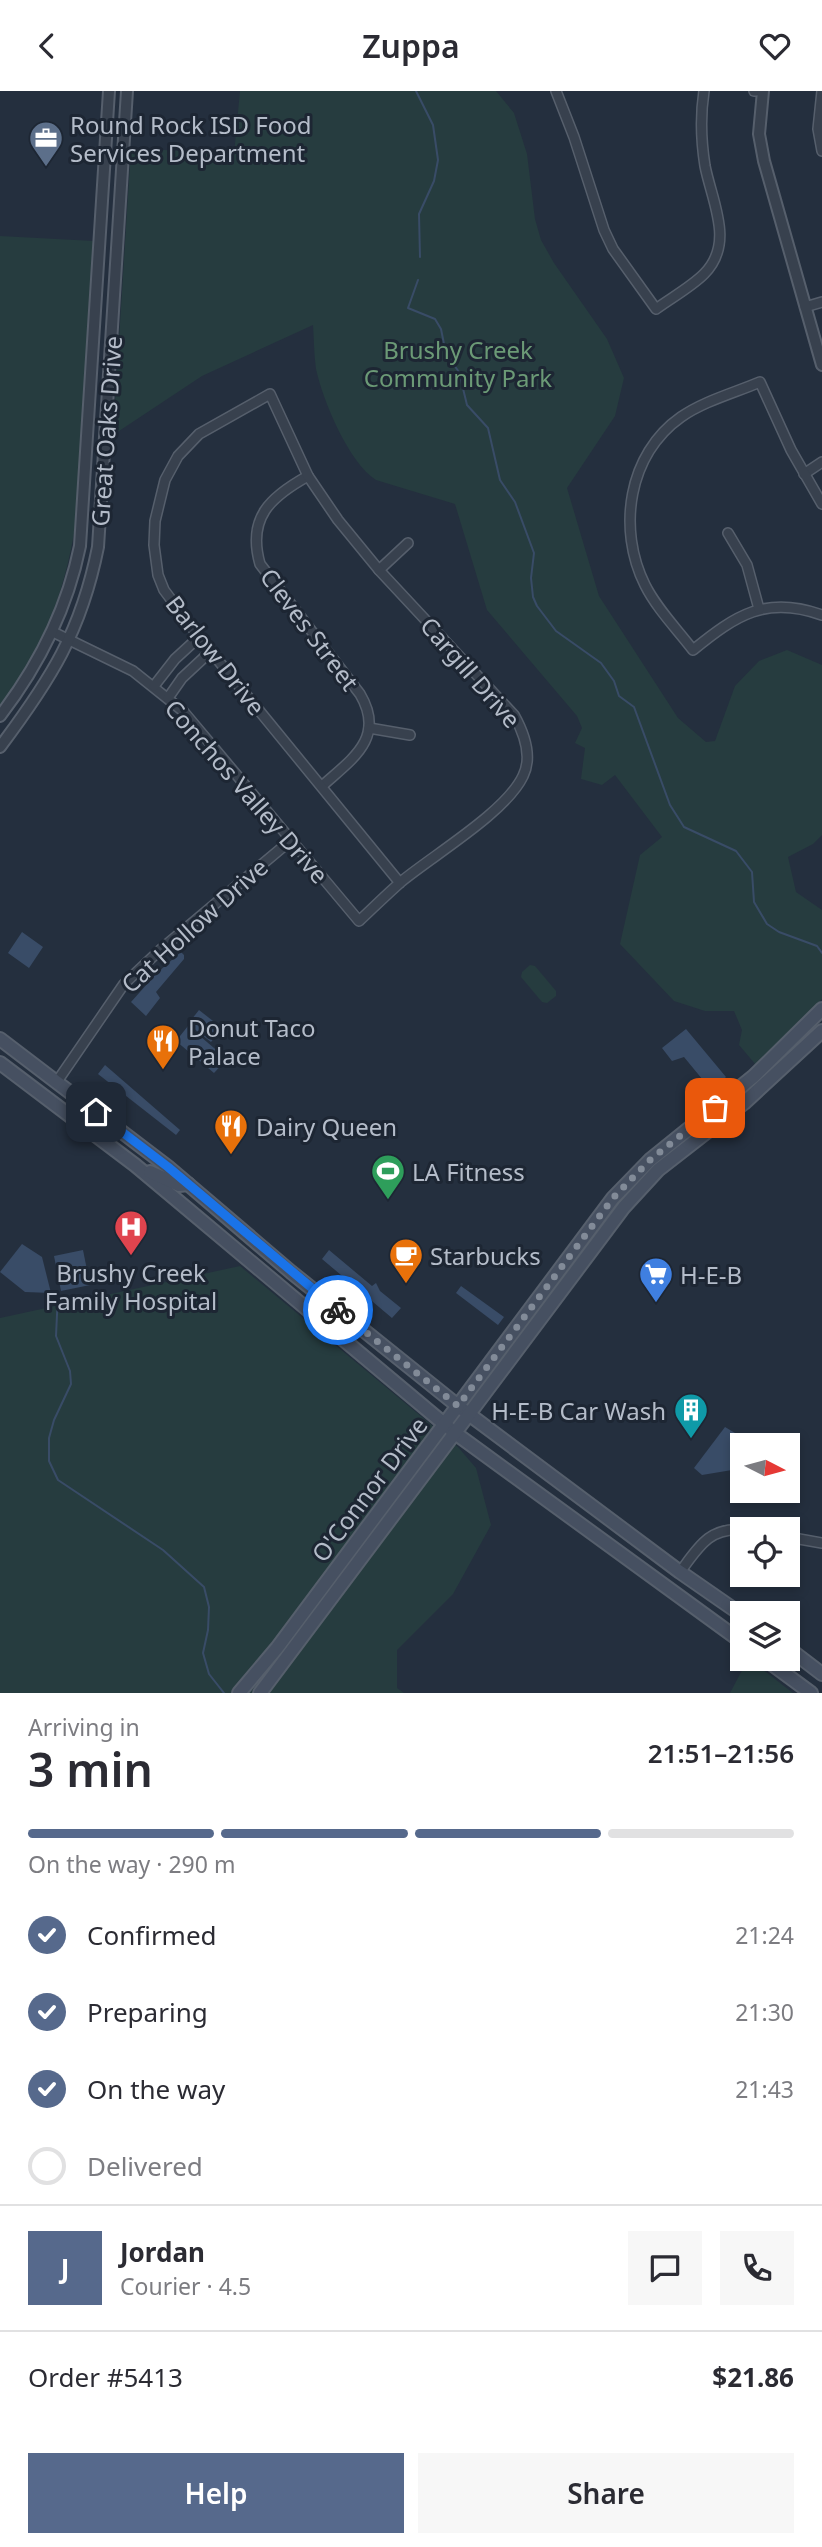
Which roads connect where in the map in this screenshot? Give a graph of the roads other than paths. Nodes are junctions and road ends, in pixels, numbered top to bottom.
1 (109, 91) edge
2 (127, 91) edge
3 (556, 91) edge
4 (704, 91) edge
5 (763, 91) edge
6 (822, 91) edge
7 (822, 151) edge
8 (822, 302) edge
9 (805, 307) junction
10 (822, 365) edge
11 (270, 394) joint
12 (822, 462) edge
13 (804, 474) junction
14 (308, 475) junction
15 (822, 504) edge
16 (728, 533) dead end
17 (408, 543) dead end
18 (379, 570) junction
19 (759, 609) junction
20 (822, 615) edge
21 (53, 632) junction
22 (199, 638) junction
23 (69, 641) junction
24 (211, 651) junction
25 (154, 686) junction
26 (168, 698) junction
27 (0, 716) edge
28 (369, 728) junction
29 (410, 735) dead end
30 (0, 747) edge
31 (322, 786) junction
32 (290, 841) junction
33 (400, 883) junction
34 (359, 921) joint
35 (822, 1009) edge
36 (822, 1031) edge
37 (0, 1039) edge
38 (0, 1063) edge
39 (57, 1083) junction
40 (135, 1165) junction
41 (188, 1184) junction
42 (608, 1203) junction
43 (182, 1206) junction
44 (214, 1207) junction
45 (549, 1280) junction
46 (561, 1290) junction
47 (528, 1335) junction
48 (458, 1406) junction
49 (470, 1413) junction
50 (444, 1423) junction
51 (455, 1433) junction
52 (730, 1531) edge
53 (800, 1539) edge
54 (822, 1543) edge
55 (680, 1572) junction
56 (730, 1607) edge
57 (730, 1634) edge
58 (800, 1657) edge
59 (781, 1671) edge
60 (822, 1674) edge
61 (239, 1693) edge
62 (260, 1693) edge
63 (811, 1693) edge

1 - 21 street, Great Oaks Drive
2 - 23 street, Great Oaks Drive
3 - 4 street
5 - 9 street
6 - 7 street
8 - 9 street
9 - 10 street
11 - 14 street, Cargill Drive
11 - 22 street, Barlow Drive
12 - 13 street
13 - 15 street
13 - 19 street
14 - 18 street, Cargill Drive
14 - 28 street, Cleves Street
16 - 19 street
17 - 18 street
18 - 33 street, Cargill Drive
19 - 20 street
21 - 23 street, Conchos Valley Drive
21 - 27 street, Great Oaks Drive
22 - 24 street, Barlow Drive
22 - 25 street
23 - 25 street, Conchos Valley Drive
23 - 30 street, Great Oaks Drive
24 - 26 street
24 - 31 street, Barlow Drive
25 - 26 street, Conchos Valley Drive
26 - 32 street, Conchos Valley Drive
28 - 29 street
28 - 31 street
31 - 33 street, Barlow Drive
32 - 34 street, Conchos Valley Drive
32 - 39 street, Cat Hollow Drive
33 - 34 street, Cargill Drive
35 - 42 main road, O'Connor Drive
36 - 46 main road, O'Connor Drive
37 - 39 main road
38 - 40 main road
39 - 41 main road
40 - 41 main road
40 - 43 main road
41 - 44 main road
42 - 45 main road, O'Connor Drive
42 - 46 main road
43 - 44 main road
43 - 50 main road
44 - 48 main road
45 - 47 main road
45 - 48 main road, O'Connor Drive
46 - 47 main road, O'Connor Drive
47 - 49 main road, O'Connor Drive
48 - 49 main road
48 - 50 main road, O'Connor Drive
49 - 51 main road, O'Connor Drive
49 - 55 main road
50 - 51 main road
50 - 61 main road, O'Connor Drive
51 - 57 main road
51 - 62 main road, O'Connor Drive
52 - 55 street
53 - 54 street
55 - 56 main road
58 - 60 main road
59 - 63 main road

